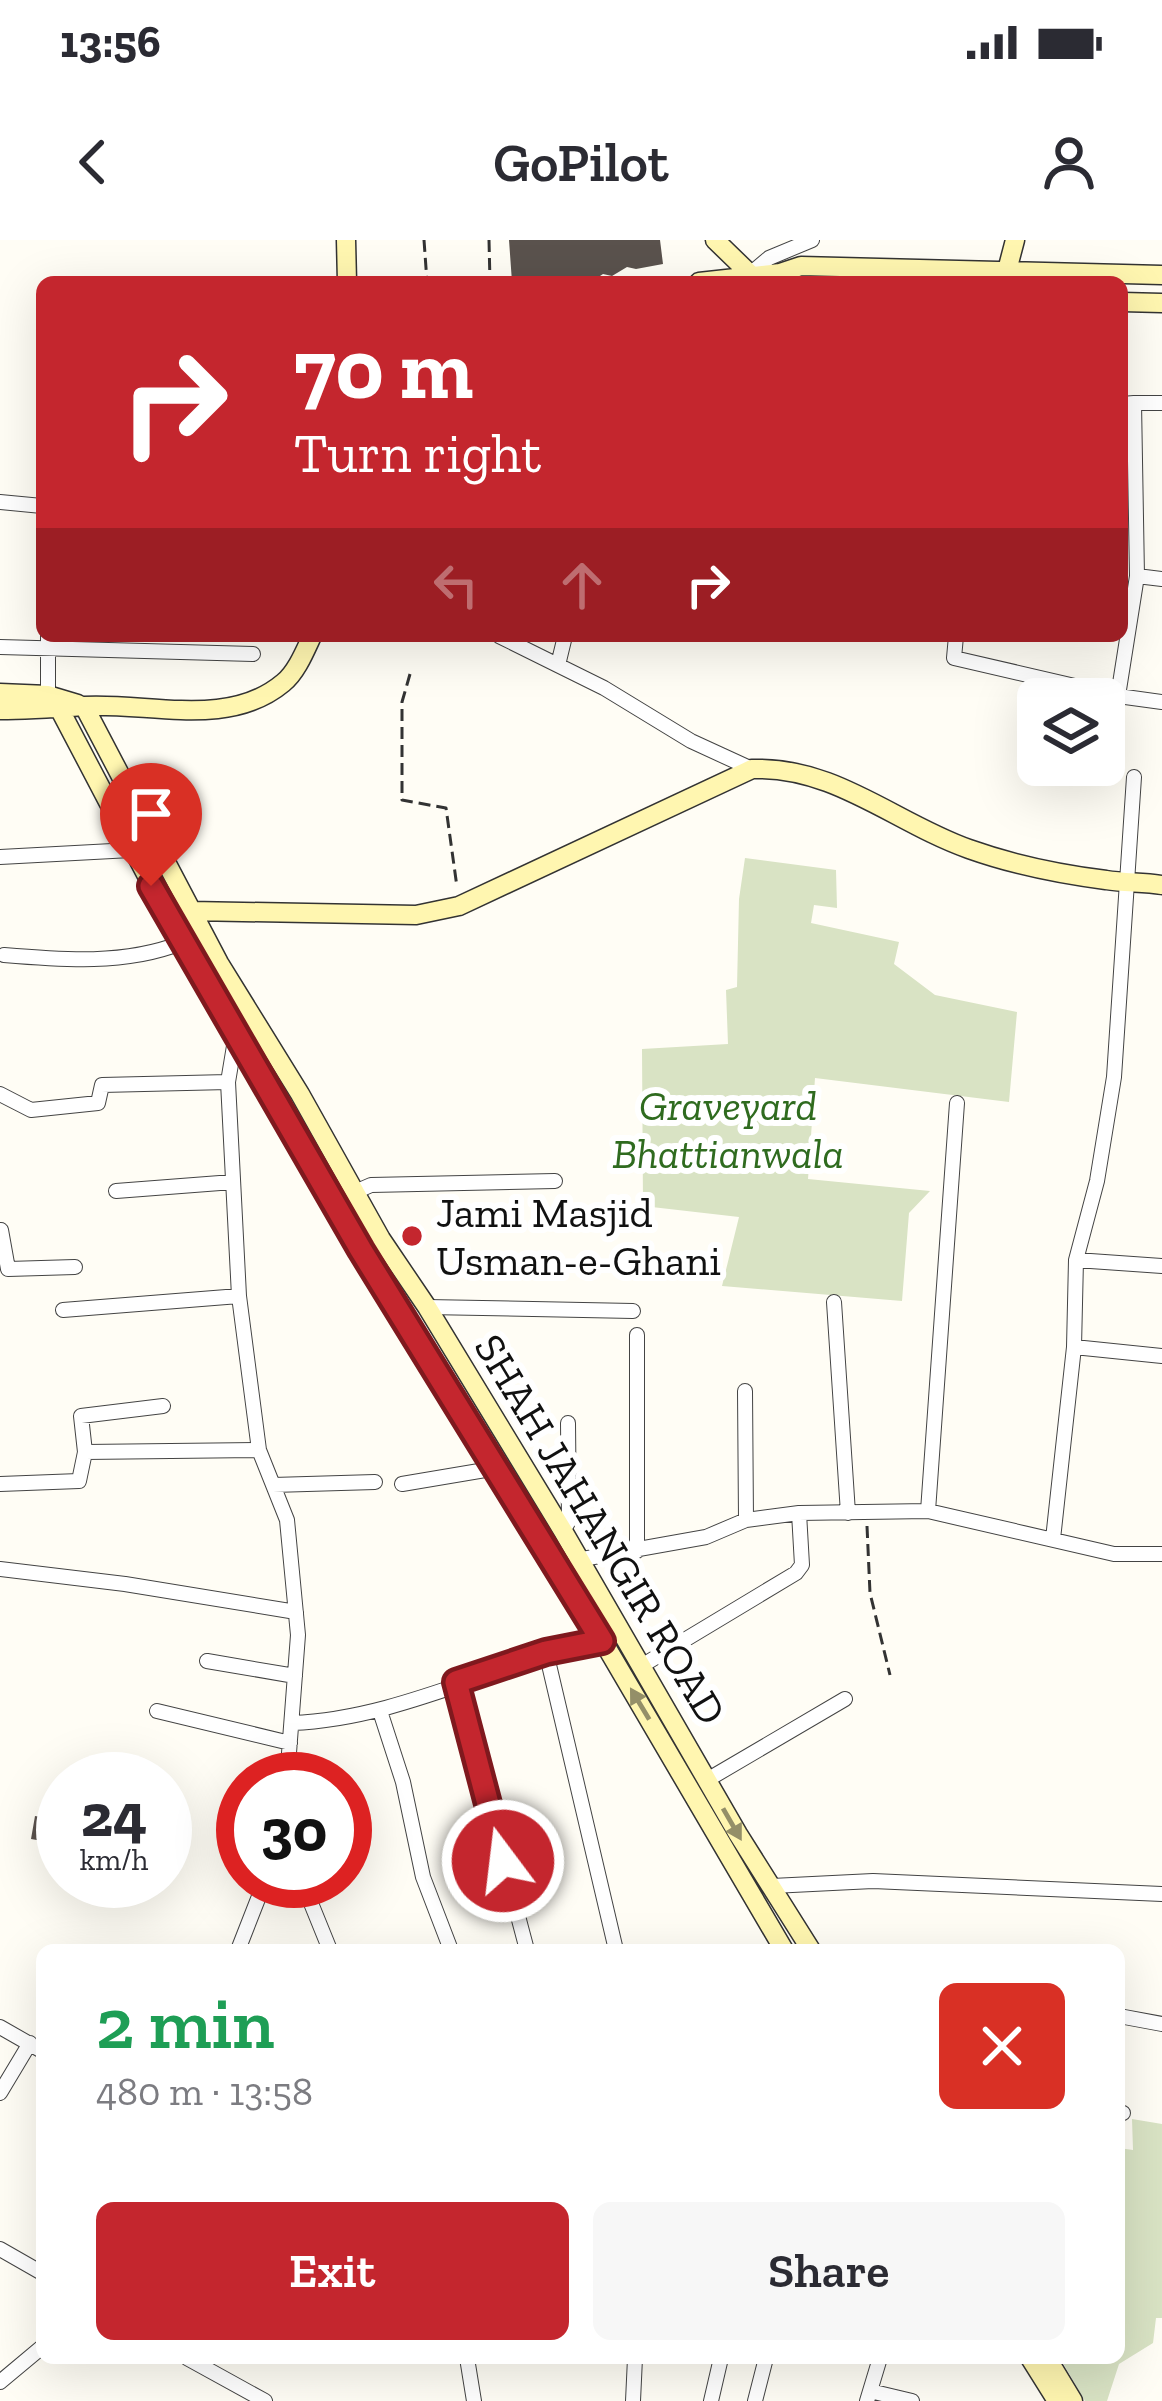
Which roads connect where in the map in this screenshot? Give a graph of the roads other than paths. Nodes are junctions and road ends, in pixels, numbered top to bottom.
1 (346, 240) edge
2 (715, 240) edge
3 (812, 240) edge
4 (1015, 240) edge
5 (750, 274) junction
6 (1162, 275) edge
7 (347, 276) edge
8 (737, 276) edge
9 (775, 276) edge
10 (789, 276) edge
11 (1006, 276) edge
12 (1128, 302) edge
13 (1162, 303) edge
14 (1128, 403) edge
15 (1162, 403) edge
16 (0, 502) edge
17 (36, 505) edge
18 (1137, 576) junction
19 (1162, 579) edge
20 (1128, 633) edge
21 (48, 642) edge
22 (308, 642) edge
23 (511, 642) edge
24 (564, 642) edge
25 (955, 642) edge
26 (1127, 642) edge
27 (0, 647) edge
28 (253, 654) dead end
29 (558, 665) junction
30 (1040, 678) edge
31 (1121, 678) edge
32 (0, 693) edge
33 (1125, 697) edge
34 (1162, 702) edge
35 (54, 703) junction
36 (83, 706) junction
37 (0, 710) edge
38 (752, 769) junction
39 (1134, 777) dead end
40 (131, 850) junction
41 (0, 857) edge
42 (1127, 882) junction
43 (1162, 885) edge
44 (190, 911) junction
45 (182, 944) junction
46 (4, 955) dead end
47 (254, 1019) junction
48 (236, 1034) junction
49 (228, 1082) junction
50 (0, 1094) edge
51 (957, 1102) dead end
52 (555, 1181) dead end
53 (233, 1182) junction
54 (116, 1191) dead end
55 (355, 1192) junction
56 (0, 1221) edge
57 (0, 1230) edge
58 (1076, 1260) junction
59 (1162, 1266) edge
60 (75, 1267) dead end
61 (239, 1296) junction
62 (834, 1302) dead end
63 (427, 1307) junction
64 (64, 1310) dead end
65 (633, 1311) dead end
66 (637, 1335) dead end
67 (1074, 1347) junction
68 (1162, 1356) edge
69 (745, 1391) dead end
70 (163, 1406) dead end
71 (568, 1424) dead end
72 (260, 1450) junction
73 (85, 1452) junction
74 (497, 1468) junction
75 (375, 1482) dead end
76 (0, 1484) edge
77 (402, 1484) dead end
78 (273, 1485) junction
79 (928, 1510) junction
80 (799, 1513) junction
81 (848, 1513) junction
82 (746, 1520) junction
83 (563, 1532) junction
84 (1053, 1539) junction
85 (637, 1550) junction
86 (1162, 1554) edge
87 (578, 1560) junction
88 (0, 1569) edge
89 (296, 1612) junction
90 (602, 1641) junction
91 (546, 1652) junction
92 (207, 1661) dead end
93 (643, 1665) junction
94 (295, 1676) junction
95 (456, 1682) junction
96 (845, 1699) dead end
97 (157, 1711) dead end
98 (380, 1711) junction
99 (292, 1723) junction
100 (290, 1743) junction
101 (289, 1752) edge
102 (707, 1780) junction
103 (772, 1886) junction
104 (1162, 1894) edge
105 (254, 1908) edge
106 (313, 1908) edge
107 (240, 1944) edge
108 (328, 1944) edge
109 (449, 1944) edge
110 (525, 1944) edge
111 (615, 1944) edge
112 (780, 1944) edge
113 (807, 1944) edge
114 (1125, 2017) edge
115 (1162, 2024) edge
116 (0, 2027) edge
117 (36, 2047) edge
118 (0, 2093) edge
119 (0, 2249) edge
120 (36, 2270) edge
121 (36, 2352) edge
122 (198, 2364) edge
123 (468, 2364) edge
124 (635, 2364) edge
125 (720, 2364) edge
126 (764, 2364) edge
127 (878, 2364) edge
128 (1034, 2364) edge
129 (1051, 2364) edge
130 (0, 2382) edge
131 (868, 2396) edge
132 (266, 2401) edge
133 (474, 2401) edge
134 (633, 2401) edge
135 (711, 2401) edge
136 (755, 2401) edge
137 (911, 2401) edge
138 (1057, 2401) edge
139 (1073, 2401) edge

1 - 7 street
2 - 5 street
3 - 5 street
4 - 11 street
5 - 8 street
5 - 9 street
6 - 11 street
10 - 11 street
12 - 13 street
14 - 15 street
14 - 18 street
16 - 17 street
18 - 19 street
18 - 20 street
21 - 27 street
21 - 28 street
21 - 35 street
22 - 36 street
23 - 29 street
24 - 29 street
25 - 30 street
26 - 31 street
29 - 38 street
32 - 35 street
33 - 34 street
35 - 36 street
35 - 37 street
35 - 40 street, SHAH JAHANGIR ROAD
36 - 44 street, SHAH JAHANGIR ROAD
38 - 42 street
38 - 44 street
39 - 42 street
40 - 41 street
40 - 45 street, SHAH JAHANGIR ROAD
42 - 43 street
42 - 58 street
44 - 47 street, SHAH JAHANGIR ROAD
45 - 46 street
45 - 48 street, SHAH JAHANGIR ROAD
47 - 48 street
47 - 55 street, SHAH JAHANGIR ROAD
48 - 49 street
48 - 74 street, SHAH JAHANGIR ROAD
49 - 50 street
49 - 53 street
51 - 79 street
52 - 55 street
53 - 54 street
53 - 61 street
55 - 63 street, SHAH JAHANGIR ROAD
56 - 57 street
57 - 60 street
58 - 59 street
58 - 67 street
61 - 64 street
61 - 72 street
62 - 81 street
63 - 65 street
63 - 83 street, SHAH JAHANGIR ROAD
66 - 85 street
67 - 68 street
67 - 84 street
69 - 82 street
70 - 73 street
71 - 83 street
72 - 73 street
72 - 78 street
73 - 76 street
74 - 77 street
74 - 90 street, SHAH JAHANGIR ROAD
75 - 78 street
78 - 89 street
79 - 81 street
79 - 84 street
80 - 81 street
80 - 82 street
80 - 93 street
82 - 85 street
83 - 87 street, SHAH JAHANGIR ROAD
84 - 86 street
85 - 87 street
87 - 93 street, SHAH JAHANGIR ROAD
88 - 89 street
89 - 94 street
90 - 91 street
112 -> 90 street, SHAH JAHANGIR ROAD
91 - 95 street
91 - 111 street
92 - 94 street
93 - 102 street, SHAH JAHANGIR ROAD
94 - 99 street
95 - 98 street
95 - 110 street
96 - 102 street
97 - 100 street
98 - 99 street
98 - 109 street
99 - 100 street
100 - 101 street
102 -> 103 street, SHAH JAHANGIR ROAD
103 - 104 street
103 - 113 street, SHAH JAHANGIR ROAD
105 - 107 street
106 - 108 street
114 - 115 street
116 - 117 street
117 - 118 street
119 - 120 street
121 - 130 street
122 - 132 street
123 - 133 street
124 - 134 street
125 - 135 street
126 - 136 street
127 - 131 street
128 - 138 street
129 - 139 street
131 - 137 street

